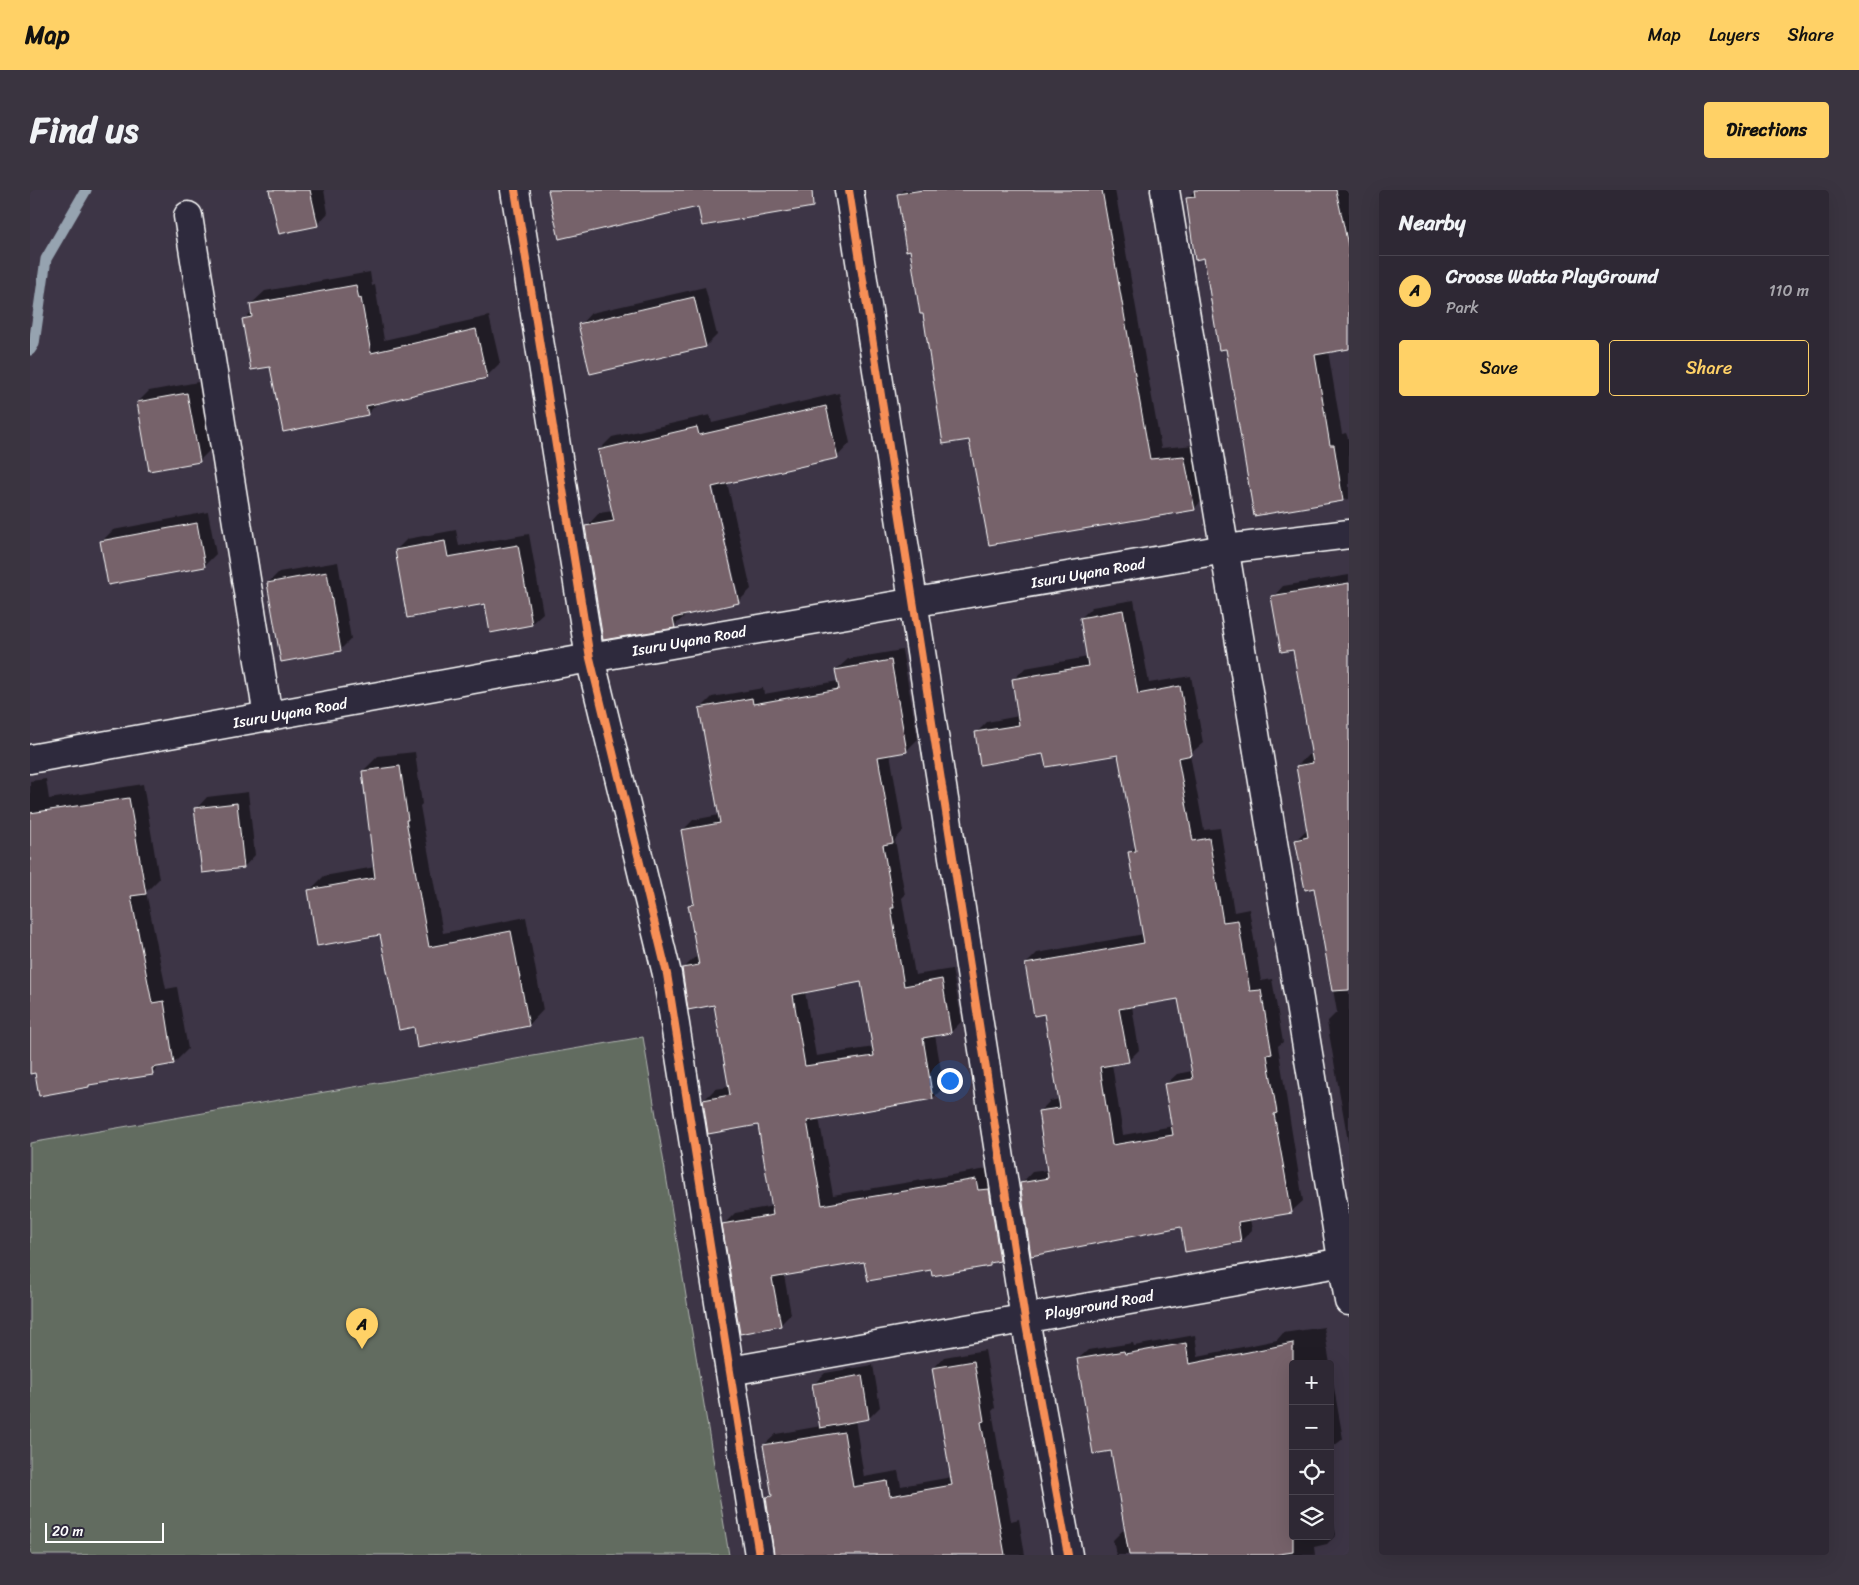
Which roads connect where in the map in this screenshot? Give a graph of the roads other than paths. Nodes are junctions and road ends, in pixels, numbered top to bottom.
1 (515, 190) edge
2 (849, 190) edge
3 (1165, 190) edge
4 (188, 216) dead end
5 (1349, 534) edge
6 (1225, 548) junction
7 (915, 603) junction
8 (590, 658) junction
9 (268, 717) junction
10 (30, 759) edge
11 (1346, 1261) edge
12 (1349, 1301) edge
13 (1025, 1319) junction
14 (730, 1371) junction
15 (759, 1555) edge
16 (1068, 1555) edge

1 - 8 street
2 - 7 street
3 - 6 street
4 - 9 street
5 - 6 street, Isuru Uyana Road
6 - 7 street, Isuru Uyana Road
6 - 11 street
7 - 8 street, Isuru Uyana Road
7 - 13 street
8 - 9 street, Isuru Uyana Road
8 - 14 street
9 - 10 street, Isuru Uyana Road
11 - 12 street
11 - 13 street, Playground Road
13 - 14 street, Playground Road
13 - 16 street
14 - 15 street

